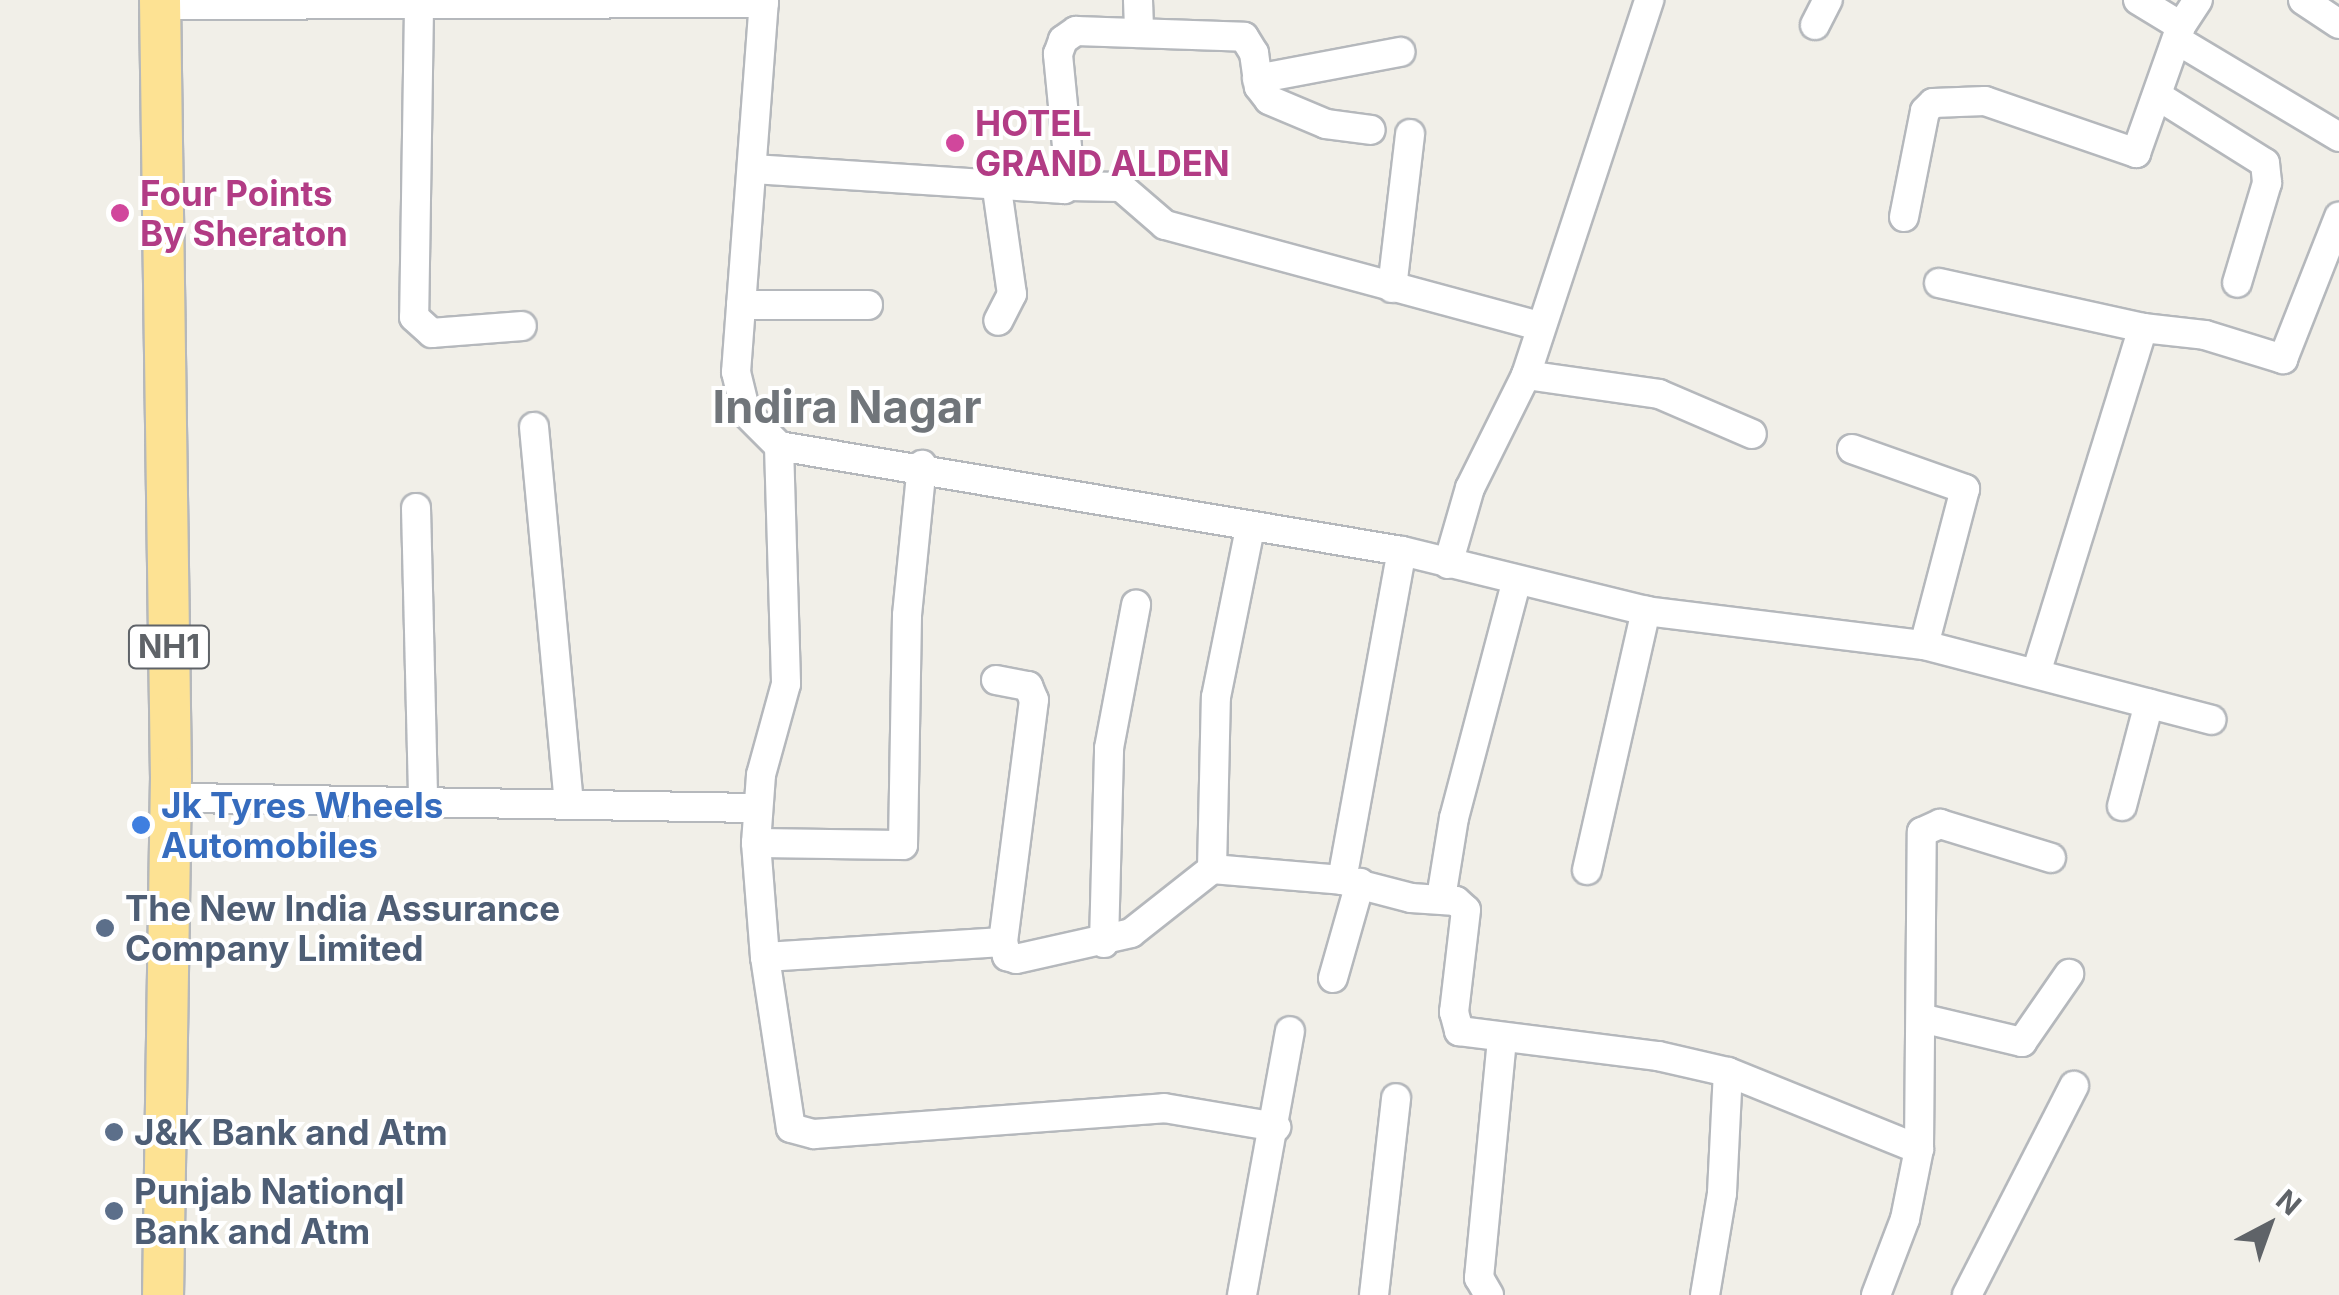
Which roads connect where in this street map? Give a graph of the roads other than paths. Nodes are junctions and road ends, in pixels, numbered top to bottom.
1 (1138, 0) edge
2 (1649, 0) edge
3 (2138, 0) edge
4 (2198, 0) edge
5 (2303, 0) edge
6 (764, 1) edge
7 (165, 3) edge
8 (386, 4) edge
9 (419, 8) junction
10 (2339, 24) edge
11 (1139, 33) junction
12 (2179, 33) junction
13 (1400, 52) dead end
14 (1257, 79) junction
15 (2158, 96) junction
16 (1371, 130) dead end
17 (1410, 134) dead end
18 (2339, 137) edge
19 (752, 169) junction
20 (1068, 186) junction
21 (997, 189) junction
22 (1904, 216) dead end
23 (2339, 217) edge
24 (1938, 283) dead end
25 (2237, 283) dead end
26 (1392, 288) junction
27 (741, 305) junction
28 (868, 305) dead end
29 (998, 322) dead end
30 (522, 326) dead end
31 (1540, 326) junction
32 (2142, 328) junction
33 (1526, 375) junction
34 (534, 427) dead end
35 (1752, 434) dead end
36 (779, 446) junction
37 (1852, 449) dead end
38 (922, 465) junction
39 (416, 508) dead end
40 (1250, 528) junction
41 (1402, 552) junction
42 (1448, 564) junction
43 (1517, 580) junction
44 (1136, 606) dead end
45 (1646, 611) junction
46 (1924, 645) junction
47 (2037, 670) junction
48 (996, 680) dead end
49 (2149, 703) junction
50 (2211, 720) dead end
51 (186, 798) junction
52 (423, 802) junction
53 (569, 804) junction
54 (2122, 806) dead end
55 (756, 808) junction
56 (756, 844) junction
57 (2051, 858) dead end
58 (1212, 869) junction
59 (1587, 870) dead end
60 (1351, 881) junction
61 (1441, 898) junction
62 (1003, 942) junction
63 (1104, 943) junction
64 (764, 957) junction
65 (2069, 974) dead end
66 (1334, 978) dead end
67 (1925, 1019) junction
68 (1290, 1031) dead end
69 (1502, 1038) junction
70 (1728, 1072) junction
71 (2074, 1086) dead end
72 (1396, 1098) dead end
73 (1276, 1127) junction
74 (1919, 1149) junction
75 (164, 1295) edge
76 (186, 1295) edge
77 (1242, 1295) edge
78 (1374, 1295) edge
79 (1488, 1295) edge
80 (1705, 1295) edge
81 (1876, 1295) edge
82 (1967, 1295) edge

1 - 11 street
2 - 31 street
3 - 12 street
4 - 12 street
5 - 10 street
6 - 9 street
6 - 19 street
7 - 8 street
7 - 51 highway, NH1
7 - 75 highway, NH1
8 - 9 street
9 - 30 street
11 - 14 street
11 - 20 street
12 - 15 street
12 - 18 street
13 - 14 street
14 - 16 street
15 - 22 street
15 - 25 street
17 - 26 street
19 - 21 street
19 - 27 street
20 - 21 street
20 - 26 street
21 - 29 street
23 - 32 street
24 - 32 street
26 - 31 street
27 - 28 street
27 - 36 street
31 - 33 street
32 - 47 street
33 - 35 street
33 - 42 street
34 - 53 street
36 - 38 street
36 - 55 street
37 - 46 street
38 - 40 street
38 - 56 street
39 - 52 street
40 - 41 street
40 - 58 street
41 - 42 street
41 - 60 street
42 - 43 street
43 - 45 street
43 - 61 street
44 - 63 street
45 - 46 street
45 - 59 street
46 - 47 street
47 - 49 street
48 - 62 street
49 - 50 street
49 - 54 street
51 - 52 street
51 - 76 highway, NH1
52 - 53 street
53 - 55 street
55 - 56 street
56 - 64 street
57 - 67 street
58 - 60 street
58 - 63 street
60 - 61 street
60 - 66 street
61 - 69 street
62 - 63 street
62 - 64 street
64 - 73 street
65 - 67 street
67 - 74 street
68 - 73 street
69 - 70 street
69 - 79 street
70 - 74 street
70 - 80 street
71 - 82 street
72 - 78 street
73 - 77 street
74 - 81 street

